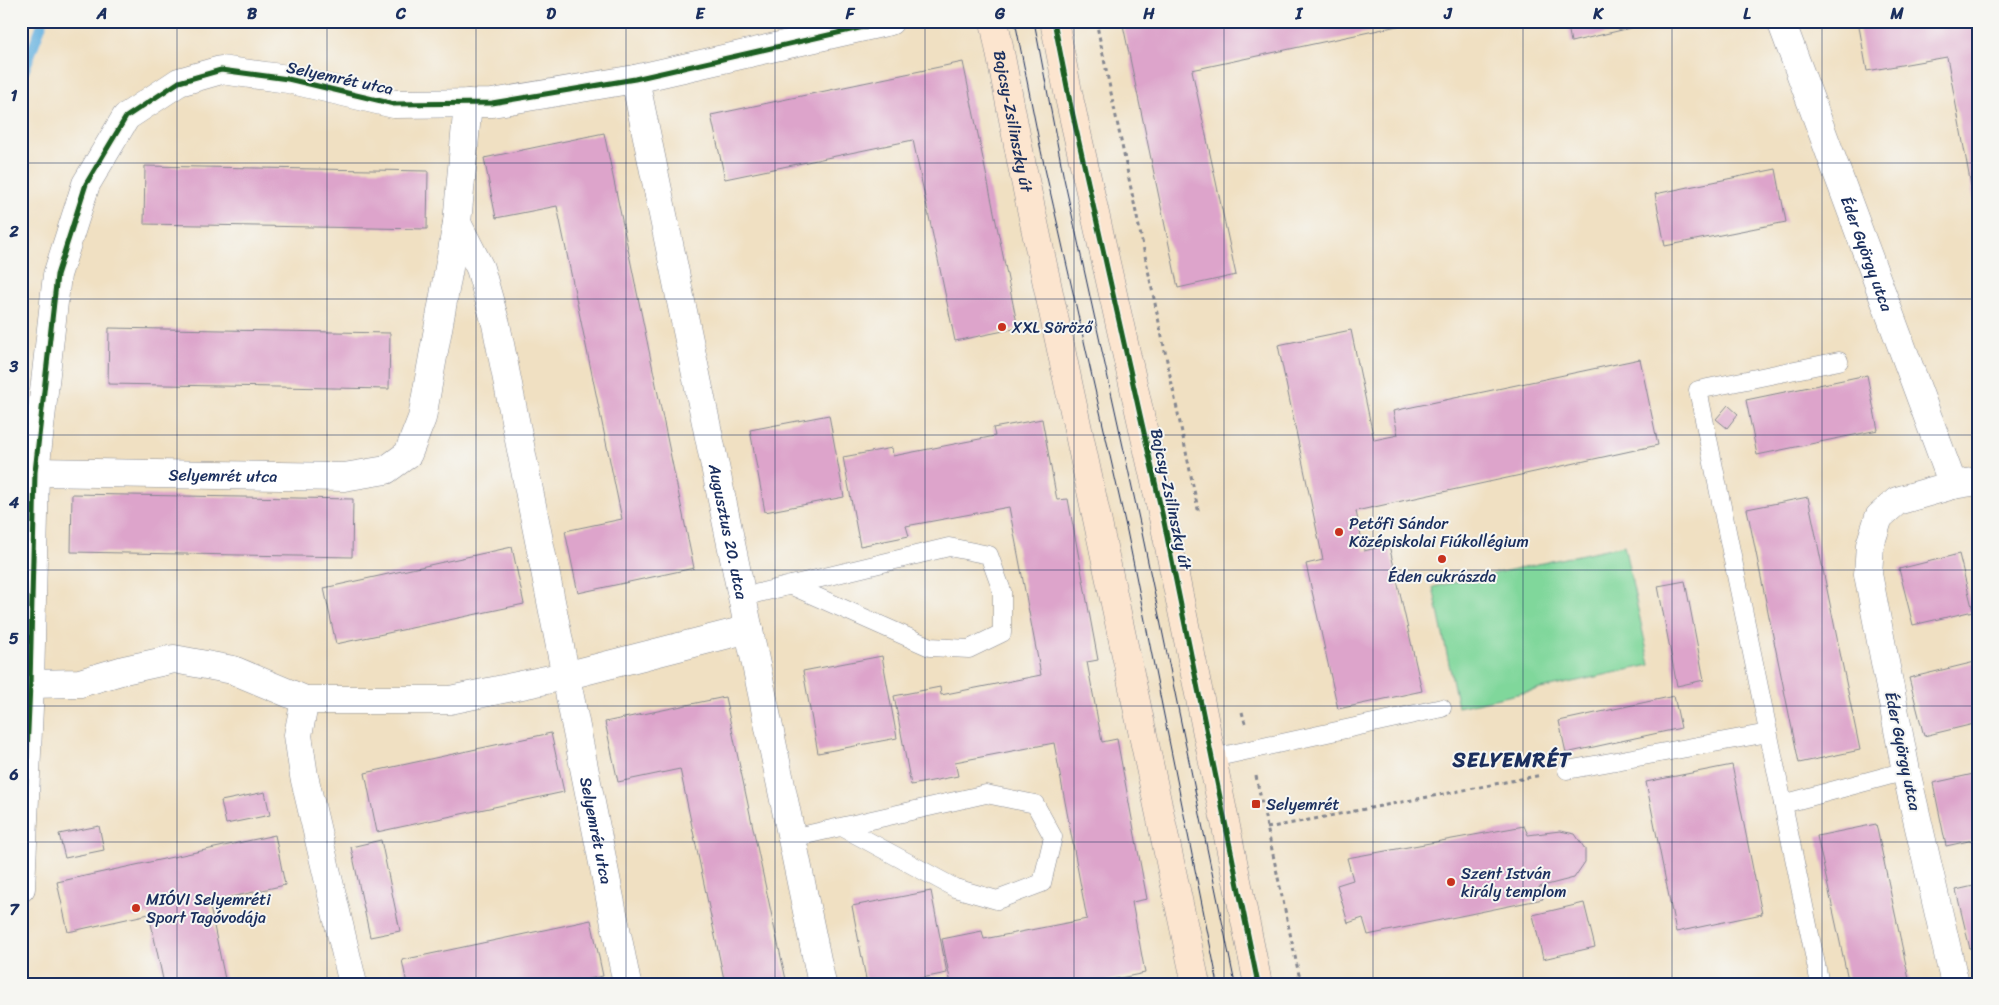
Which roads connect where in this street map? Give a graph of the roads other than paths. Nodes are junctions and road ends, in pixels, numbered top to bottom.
1 (890, 21) edge
2 (994, 21) edge
3 (1054, 21) edge
4 (1781, 21) edge
5 (634, 79) junction
6 (468, 103) junction
7 (457, 223) junction
8 (1839, 361) dead end
9 (35, 472) junction
10 (1965, 483) edge
11 (790, 585) junction
12 (742, 597) junction
13 (749, 629) junction
14 (564, 676) junction
15 (30, 684) junction
16 (305, 700) junction
17 (1442, 708) dead end
18 (1768, 733) junction
19 (1213, 758) junction
20 (1567, 770) road end
21 (1906, 771) junction
22 (1783, 804) junction
23 (842, 827) junction
24 (792, 838) junction
25 (21, 888) edge
26 (353, 984) edge
27 (627, 984) edge
28 (822, 984) edge
29 (1196, 984) edge
30 (1258, 984) edge
31 (1820, 984) edge
32 (1955, 984) edge

1 - 5 street, Selyemrét utca
2 - 29 street, Bajcsy-Zsilinszky út
3 - 19 street, Bajcsy-Zsilinszky út
4 - 10 street, Éder György utca
5 - 6 street, Selyemrét utca
5 - 12 street, Augusztus 20. utca
6 - 7 street, Selyemrét utca
6 - 9 street, Selyemrét utca
7 - 9 street, Selyemrét utca
7 - 14 street, Selyemrét utca
8 - 18 lane
9 - 15 street, Selyemrét utca
10 - 21 street, Éder György utca
11 - 11 lane
11 - 12 lane
12 - 13 street, Augusztus 20. utca
13 - 14 street
13 - 24 street, Augusztus 20. utca
14 - 16 street
14 - 27 street, Selyemrét utca
15 - 16 street
15 - 25 street, Selyemrét utca
16 - 26 street
17 - 19 lane
18 - 20 lane
18 - 22 lane
19 - 30 street, Bajcsy-Zsilinszky út
21 - 22 lane
21 - 32 street, Éder György utca
22 - 31 lane
23 - 23 lane
23 - 24 lane
24 - 28 street, Augusztus 20. utca

